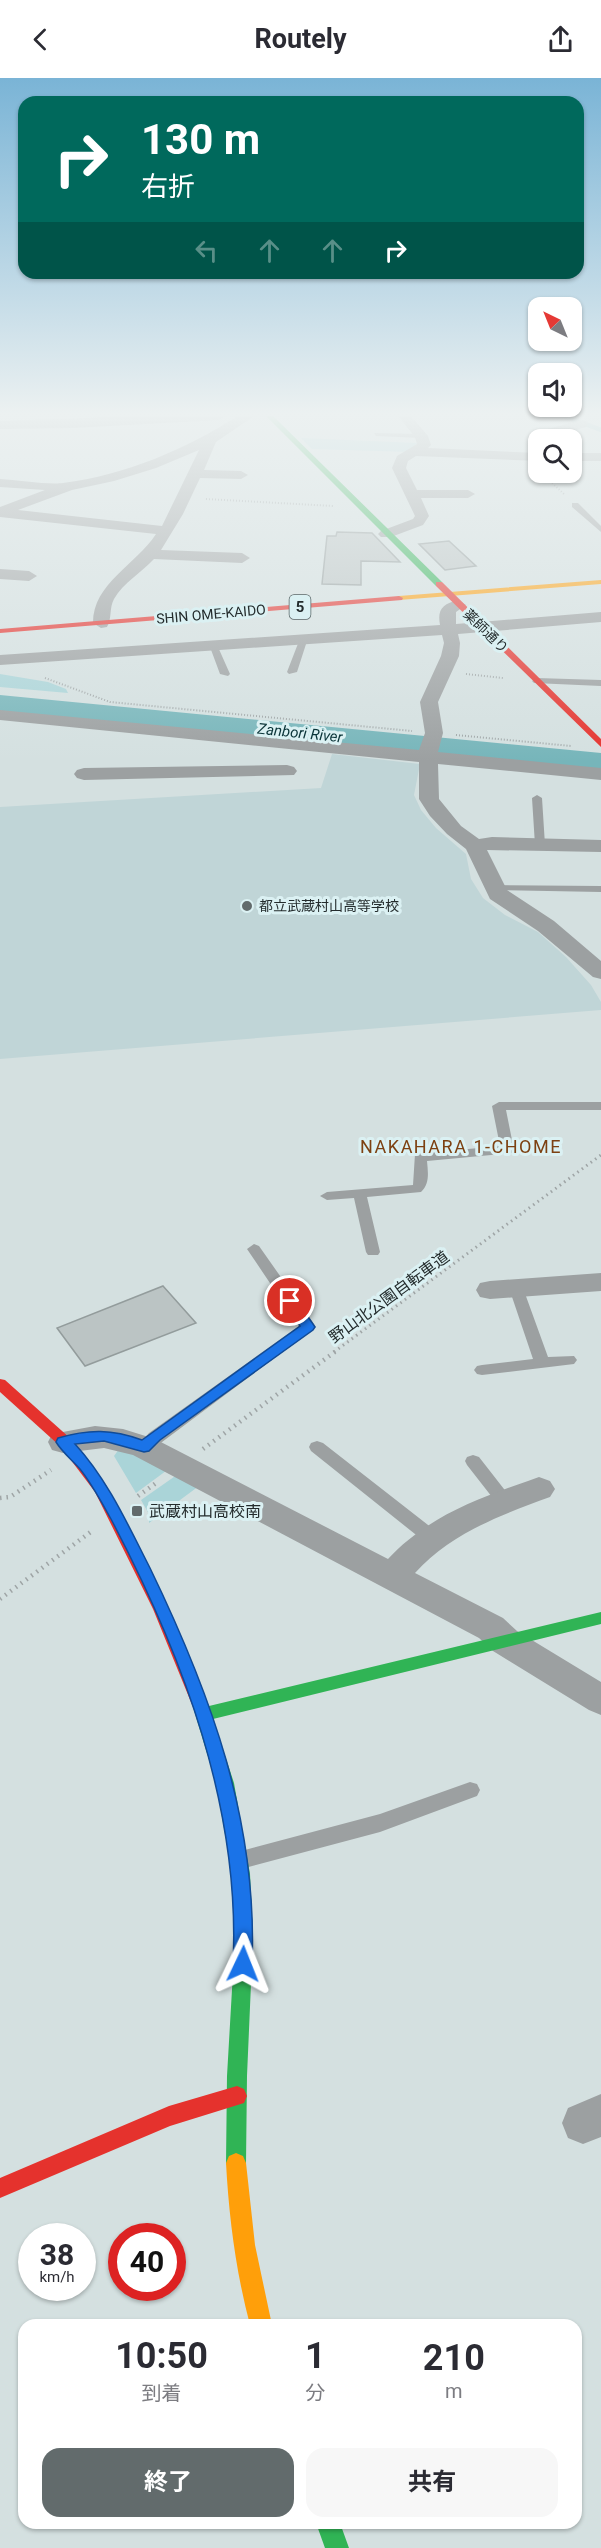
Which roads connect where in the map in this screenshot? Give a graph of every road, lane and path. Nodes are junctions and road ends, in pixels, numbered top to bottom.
1 (89, 531) edge
2 (166, 531) edge
3 (383, 531) edge
4 (393, 531) edge
5 (386, 534) junction
6 (81, 539) dead end
7 (150, 554) junction
8 (242, 558) dead end
9 (0, 574) edge
10 (28, 576) dead end
11 (601, 582) edge
12 (454, 600) junction
13 (601, 616) edge
14 (101, 623) junction
15 (481, 627) junction
16 (451, 630) junction
17 (0, 631) edge
18 (303, 641) junction
19 (214, 647) junction
20 (0, 660) edge
21 (292, 672) dead end
22 (441, 672) junction
23 (225, 674) dead end
24 (39, 676) dead end
25 (508, 678) dead end
26 (537, 681) junction
27 (601, 683) edge
28 (0, 715) edge
29 (412, 731) dead end
30 (248, 740) junction
31 (601, 744) edge
32 (434, 745) junction
33 (571, 746) dead end
34 (287, 771) dead end
35 (231, 772) junction
36 (84, 774) dead end
37 (601, 774) edge
38 (537, 798) dead end
39 (540, 845) junction
40 (475, 846) junction
41 (601, 846) edge
42 (494, 888) junction
43 (601, 889) edge
44 (601, 972) edge
45 (601, 1106) edge
46 (601, 1155) edge
47 (360, 1195) junction
48 (327, 1196) dead end
49 (254, 1249) dead end
50 (373, 1252) dead end
51 (601, 1281) edge
52 (503, 1289) joint
53 (569, 1360) dead end
54 (542, 1363) junction
55 (482, 1370) dead end
56 (0, 1384) edge
57 (144, 1447) junction
58 (317, 1447) dead end
59 (201, 1451) dead end
60 (61, 1453) junction
61 (473, 1461) dead end
62 (539, 1490) dead end
63 (0, 1498) edge
64 (505, 1502) junction
65 (100, 1526) dead end
66 (431, 1537) junction
67 (392, 1576) junction
68 (0, 1599) edge
69 (601, 1618) edge
70 (505, 1641) junction
71 (601, 1700) edge
72 (205, 1714) junction
73 (470, 1790) dead end
74 (238, 1860) junction
75 (237, 2097) junction
76 (0, 2188) edge
77 (259, 2319) edge
78 (330, 2529) edge
79 (337, 2548) edge

1 - 6 street
2 - 7 street
3 - 5 street, 薬師通り
4 - 5 street
5 - 12 street, 薬師通り
7 - 8 street
7 - 14 street
9 - 10 street
11 - 12 street, SHIN OME-KAIDO / 5
12 - 14 street, SHIN OME-KAIDO / 5
12 - 15 street, 薬師通り
12 - 16 street
13 - 15 street
14 - 17 street, SHIN OME-KAIDO / 5
15 - 16 street
15 - 26 street, 薬師通り
16 - 18 street
16 - 22 street
18 - 19 street
18 - 21 lane
19 - 20 street
19 - 23 lane
22 - 25 path
22 - 32 street
24 - 29 path
26 - 27 lane
26 - 31 street, 薬師通り
28 - 30 street
30 - 32 street
30 - 35 street
32 - 33 path
32 - 37 street
32 - 40 street
34 - 35 street
35 - 36 street
38 - 39 lane
39 - 40 street
39 - 41 street
40 - 42 street
42 - 43 lane
42 - 44 street
45 - 47 lane
46 - 59 path, 野山北公園自転車道
47 - 48 lane
47 - 50 lane
49 - 57 lane
51 - 52 street
52 - 54 lane
53 - 54 lane
54 - 55 lane
56 - 60 street
57 - 60 street
57 - 67 street
58 - 66 lane
60 - 63 path
60 - 72 street
61 - 64 lane
62 - 64 street
64 - 66 street
65 - 68 path
66 - 67 street
67 - 70 street
69 - 70 street
70 - 71 street
70 - 72 street
72 - 74 street
73 - 74 lane
74 - 75 street
75 - 76 street
75 - 77 street
78 - 79 street

